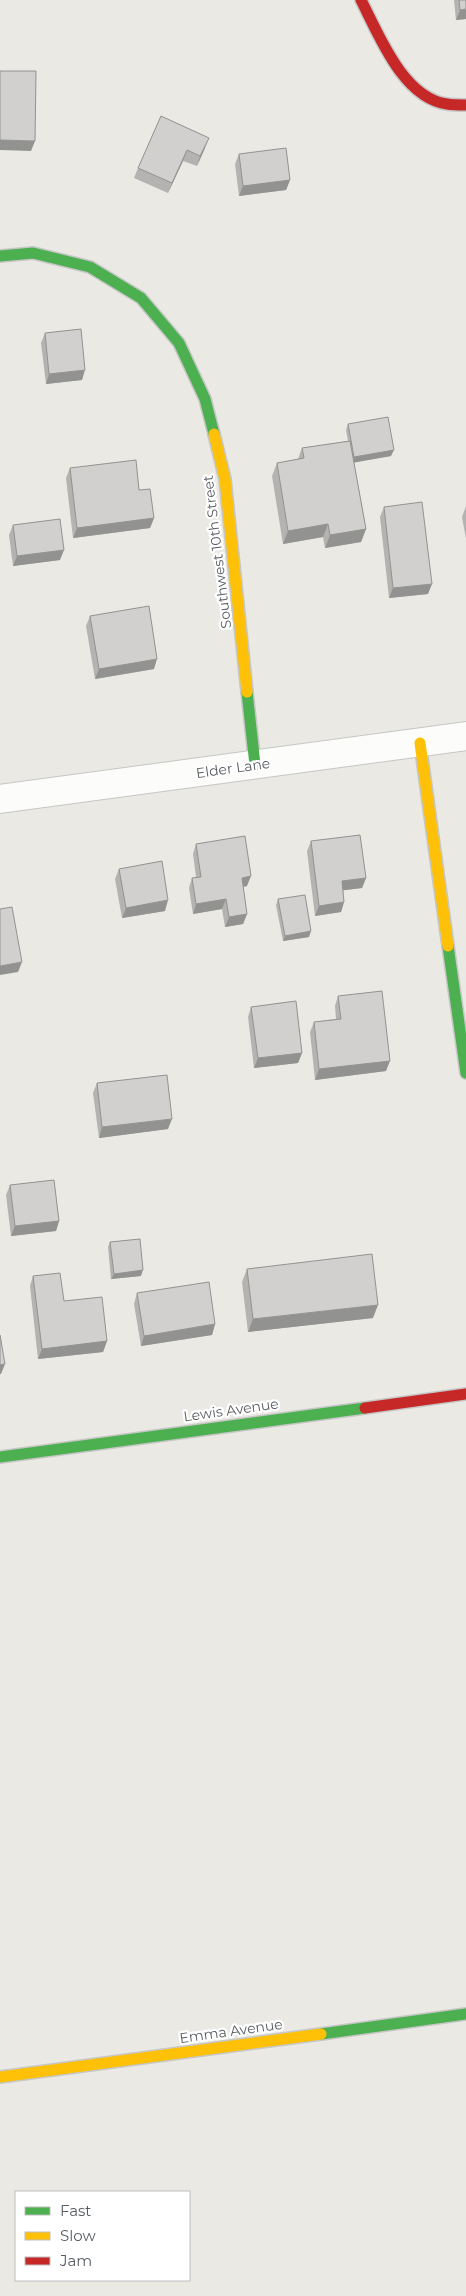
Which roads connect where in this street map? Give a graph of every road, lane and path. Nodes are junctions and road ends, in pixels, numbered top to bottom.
1 (361, 0) edge
2 (462, 105) edge
3 (0, 256) edge
4 (466, 736) edge
5 (420, 743) junction
6 (255, 765) junction
7 (0, 799) edge
8 (466, 1073) edge
9 (466, 1394) edge
10 (0, 1457) edge
11 (466, 2014) edge
12 (0, 2077) edge

1 - 2 street
3 - 6 street, Southwest 10th Street
4 - 5 street, Elder Lane
5 - 6 street, Elder Lane
5 - 8 street
6 - 7 street, Elder Lane
9 - 10 street, Lewis Avenue
11 - 12 street, Emma Avenue

